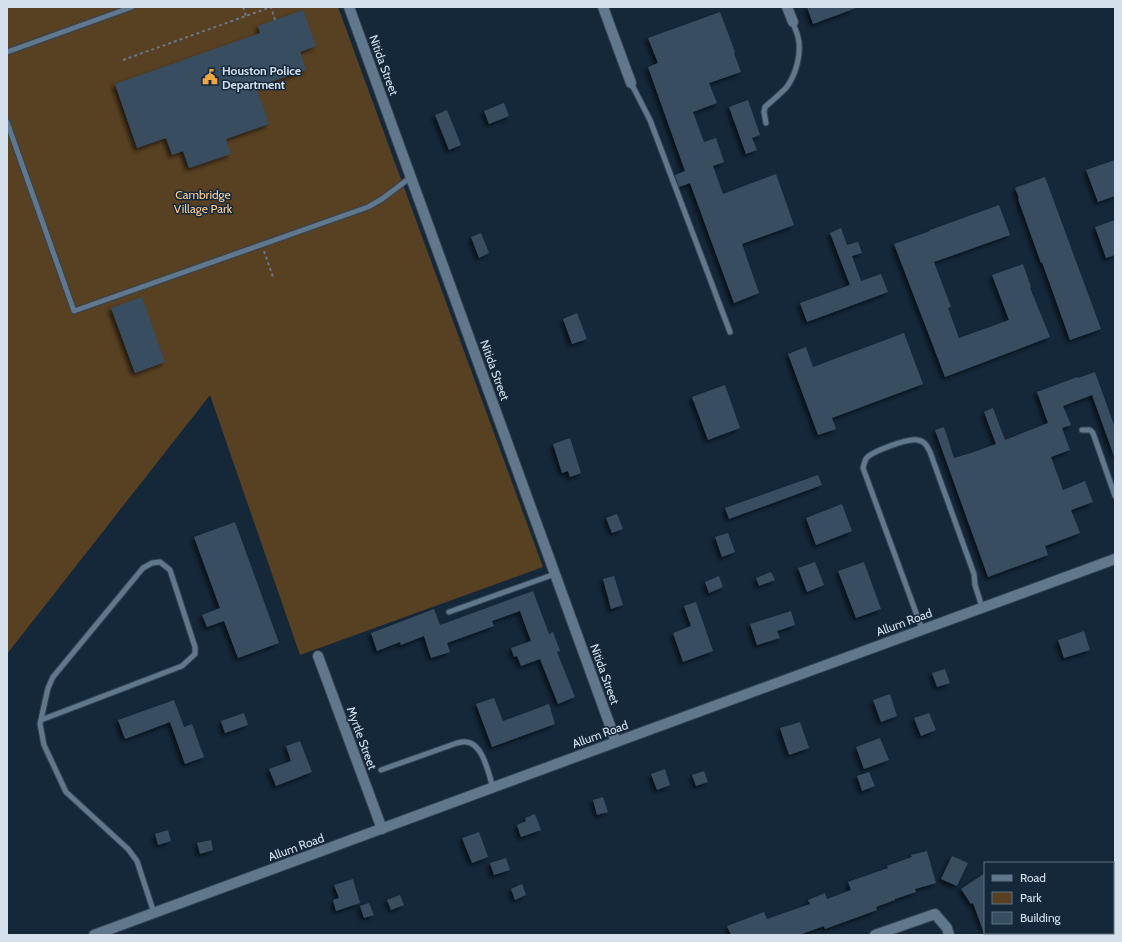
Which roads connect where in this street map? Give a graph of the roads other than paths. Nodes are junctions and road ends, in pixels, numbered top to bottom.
1 (132, 7) edge
2 (349, 7) edge
3 (603, 7) edge
4 (787, 7) edge
5 (792, 22) joint
6 (7, 52) edge
7 (631, 83) joint
8 (7, 122) edge
9 (766, 123) dead end
10 (411, 177) junction
11 (730, 332) dead end
12 (1082, 430) dead end
13 (1115, 496) edge
14 (1115, 559) edge
15 (555, 574) junction
16 (982, 607) junction
17 (450, 612) dead end
18 (922, 629) junction
19 (318, 656) dead end
20 (41, 720) junction
21 (616, 742) junction
22 (381, 770) dead end
23 (493, 788) junction
24 (382, 829) junction
25 (154, 913) junction
26 (94, 935) edge
27 (875, 935) edge
28 (949, 935) edge

1 - 6 lane
2 - 10 street, Nitida Street
3 - 7 street
4 - 5 street
5 - 9 lane
7 - 11 lane
8 - 10 lane
10 - 15 street, Nitida Street
12 - 13 lane
14 - 16 street, Allum Road
15 - 17 lane
15 - 21 street, Nitida Street
16 - 18 street, Allum Road
16 - 18 lane
18 - 21 street, Allum Road
19 - 24 street, Myrtle Street
20 - 20 lane
20 - 25 lane
21 - 23 street, Allum Road
22 - 23 lane
23 - 24 street, Allum Road
24 - 25 street, Allum Road
25 - 26 street, Allum Road
27 - 28 street

